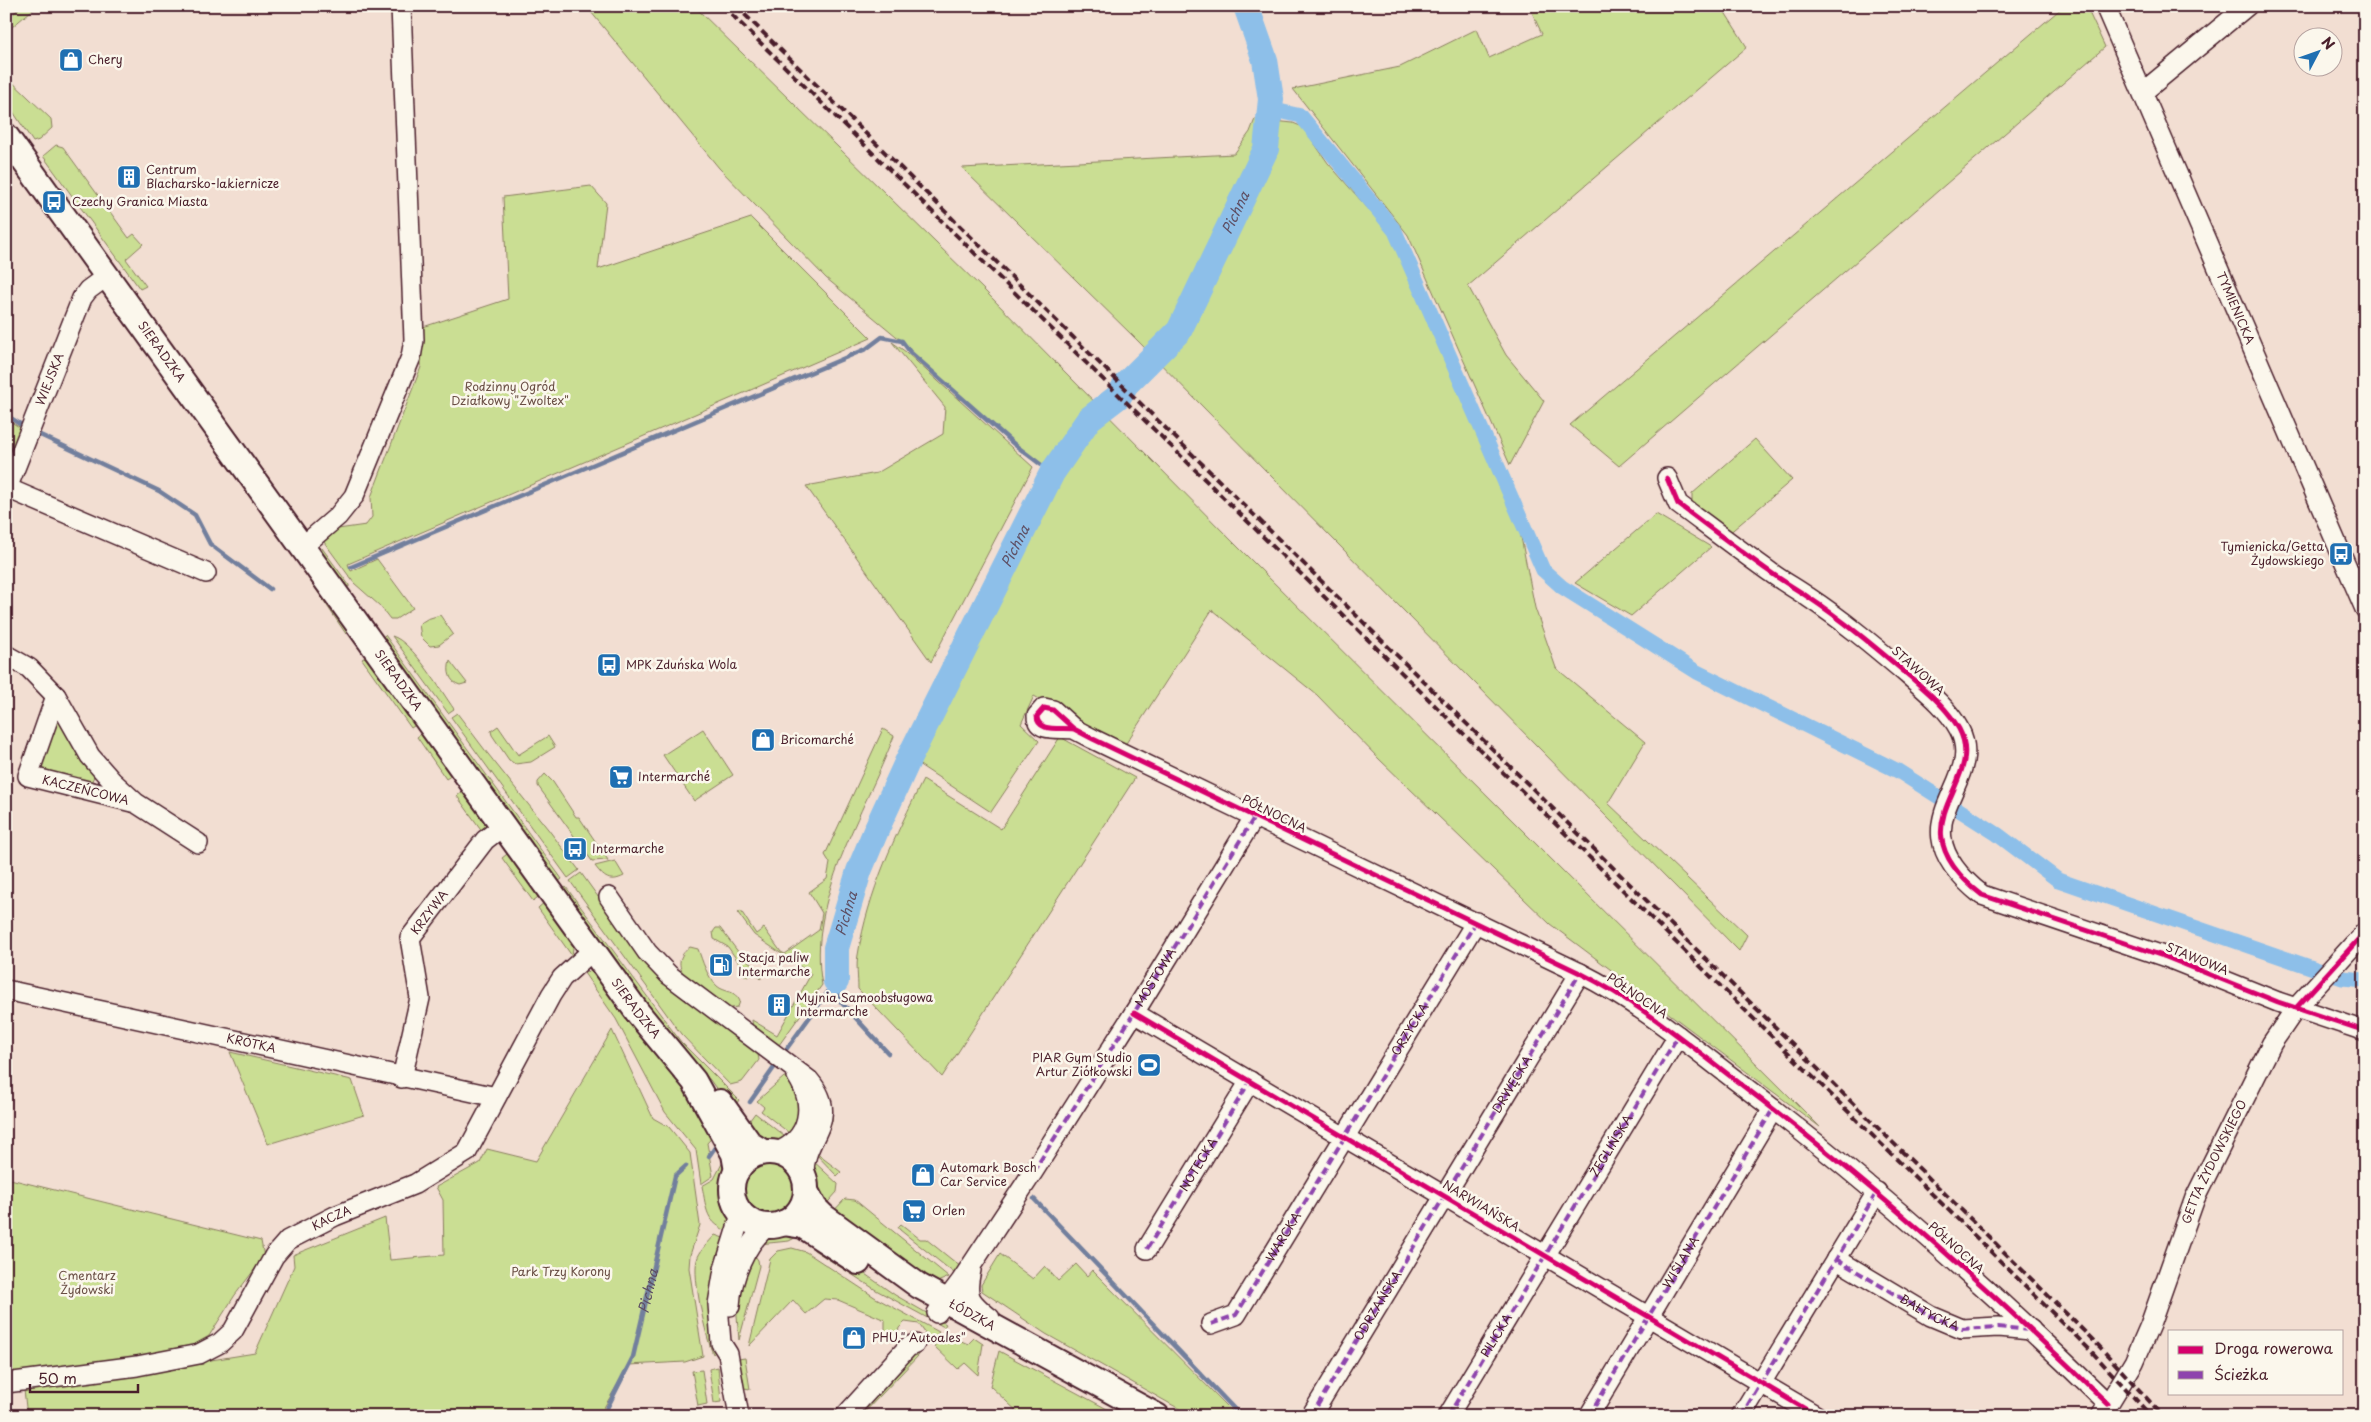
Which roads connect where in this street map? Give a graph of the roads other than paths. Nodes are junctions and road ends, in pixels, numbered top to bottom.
1 (401, 6) edge
2 (2105, 6) edge
3 (2247, 6) edge
4 (2143, 92) junction
5 (6, 136) edge
6 (106, 276) junction
7 (1668, 478) dead end
8 (7, 490) edge
9 (302, 546) junction
10 (206, 572) dead end
11 (2365, 609) edge
12 (6, 655) edge
13 (56, 696) junction
14 (1074, 729) dead end
15 (136, 803) junction
16 (1255, 816) junction
17 (503, 826) junction
18 (198, 843) dead end
19 (609, 897) dead end
20 (1476, 922) junction
21 (2365, 932) edge
22 (593, 950) junction
23 (1580, 973) junction
24 (6, 990) edge
25 (2296, 1008) junction
26 (1134, 1012) junction
27 (2365, 1031) edge
28 (1678, 1036) junction
29 (792, 1068) junction
30 (402, 1078) junction
31 (1250, 1080) junction
32 (694, 1081) junction
33 (496, 1097) junction
34 (1773, 1109) junction
35 (1345, 1138) junction
36 (770, 1152) junction
37 (737, 1171) junction
38 (805, 1183) junction
39 (1877, 1192) junction
40 (1444, 1196) junction
41 (740, 1211) junction
42 (776, 1224) junction
43 (1147, 1249) dead end
44 (1545, 1255) junction
45 (1836, 1259) junction
46 (972, 1264) junction
47 (942, 1307) junction
48 (1650, 1317) junction
49 (1211, 1324) dead end
50 (2031, 1330) junction
51 (1017, 1338) junction
52 (915, 1344) dead end
53 (728, 1354) junction
54 (6, 1383) edge
55 (1761, 1383) junction
56 (2105, 1410) edge
57 (739, 1416) edge
58 (845, 1416) edge
59 (1131, 1416) edge
60 (1157, 1416) edge
61 (1311, 1416) edge
62 (1448, 1416) edge
63 (1590, 1416) edge
64 (1741, 1416) edge
65 (1817, 1416) edge

1 - 9 street
2 - 4 street, TYMIENICKA
3 - 4 street
4 - 11 street, TYMIENICKA
5 - 6 main road, SIERADZKA
6 - 8 street, WIEJSKA
6 - 9 main road, SIERADZKA
7 - 25 street, STAWOWA
8 - 10 street
9 - 17 main road, SIERADZKA
12 - 13 street, KACZEŃCOWA
13 - 15 street, KACZEŃCOWA
13 - 15 street, KACZEŃCOWA
14 - 16 street, PÓŁNOCNA
15 - 18 street, KACZEŃCOWA
16 - 20 street, PÓŁNOCNA
16 - 26 street, MOSTOWA
17 - 22 main road, SIERADZKA
17 - 30 street, KRZYWA
19 - 29 street
20 - 23 street, PÓŁNOCNA
20 - 35 street, ORZYCKA
21 - 25 street, GETTA ŻYDOWSKIEGO
22 - 32 main road, SIERADZKA
22 - 33 street, KACZA
23 - 28 street, PÓŁNOCNA
23 - 40 street, DRWĘCKA
24 - 30 street, KRÓTKA
25 - 27 street, STAWOWA
25 - 56 street, GETTA ŻYDOWSKIEGO
26 - 31 street, NARWIAŃSKA
26 - 46 street, MOSTOWA
28 - 34 street, PÓŁNOCNA
28 - 44 street, ŻEGLIŃSKA
29 - 36 street
29 - 38 street
30 - 33 street, KRÓTKA
31 - 35 street, NARWIAŃSKA
31 - 43 street, NOTECKA
32 - 36 main road, SIERADZKA
32 - 37 main road, SIERADZKA
33 - 54 street, KACZA
34 - 39 street, PÓŁNOCNA
34 - 48 street, WIŚLANA
35 - 40 street, NARWIAŃSKA
35 - 49 street, WARCKA
36 - 37 main road
36 - 38 main road
37 - 41 main road
38 - 42 main road
38 - 47 main road, ŁÓDZKA
39 - 45 street
39 - 50 street, PÓŁNOCNA
40 - 44 street, NARWIAŃSKA
40 - 61 street, ODRZAŃSKA
41 - 42 main road
41 - 53 street
42 - 47 main road, ŁÓDZKA
42 - 53 street
44 - 48 street, NARWIAŃSKA
44 - 62 street, PILICKA
45 - 50 street, BAŁTYCKA
45 - 55 street
46 - 47 street, MOSTOWA
46 - 51 street, MOSTOWA
47 - 51 main road, ŁÓDZKA
47 - 59 main road, ŁÓDZKA
48 - 55 street, NARWIAŃSKA
48 - 63 street, WIŚLANA
50 - 56 street, PÓŁNOCNA
51 - 60 main road, ŁÓDZKA
52 - 58 street
53 - 57 street
55 - 64 street
55 - 65 street, NARWIAŃSKA

